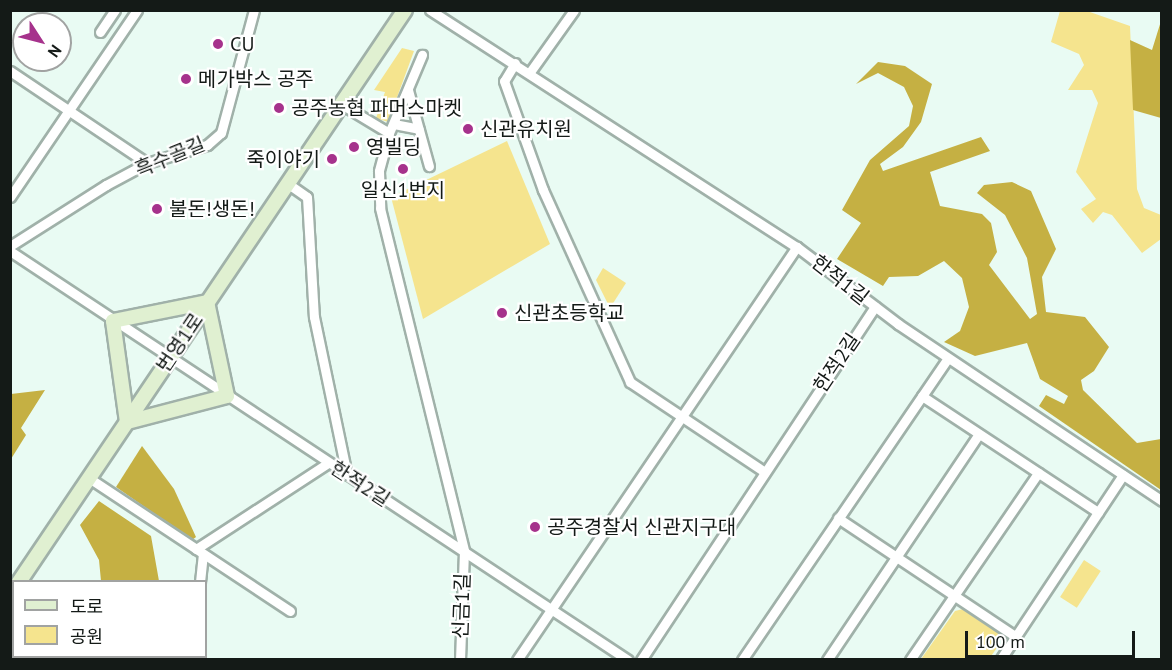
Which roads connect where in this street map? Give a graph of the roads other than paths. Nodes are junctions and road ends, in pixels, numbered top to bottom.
1 (116, 10) edge
2 (137, 10) edge
3 (254, 10) edge
4 (405, 10) edge
5 (430, 10) edge
6 (574, 10) edge
7 (99, 32) dead end
8 (422, 55) dead end
9 (515, 63) junction
10 (10, 70) edge
11 (530, 72) junction
12 (408, 90) junction
13 (341, 104) junction
14 (70, 111) junction
15 (394, 124) junction
16 (419, 129) junction
17 (389, 134) junction
18 (147, 163) junction
19 (429, 166) dead end
20 (287, 183) junction
21 (10, 197) edge
22 (10, 246) edge
23 (797, 247) junction
24 (10, 251) edge
25 (207, 302) junction
26 (875, 307) junction
27 (113, 321) junction
28 (170, 358) junction
29 (947, 359) junction
30 (227, 396) junction
31 (922, 396) junction
32 (681, 416) junction
33 (127, 422) junction
34 (979, 434) junction
35 (328, 463) junction
36 (765, 472) junction
37 (1038, 472) junction
38 (347, 475) junction
39 (1123, 475) junction
40 (89, 478) junction
41 (1161, 501) edge
42 (1098, 512) junction
43 (838, 518) junction
44 (200, 552) junction
45 (464, 552) junction
46 (896, 557) junction
47 (20, 580) edge
48 (200, 580) edge
49 (954, 596) junction
50 (551, 609) junction
51 (290, 611) dead end
52 (1015, 636) junction
53 (460, 660) edge
54 (517, 660) edge
55 (628, 660) edge
56 (641, 660) edge
57 (742, 660) edge
58 (827, 660) edge
59 (910, 660) edge
60 (1000, 660) edge

1 - 7 street
2 - 14 street
3 - 18 street, 흑수골길
4 - 13 main road, 번영1로
5 - 9 street, 한적1길
6 - 11 street
8 - 12 street
9 - 11 street, 한적1길
9 - 32 street
10 - 14 street
11 - 23 street, 한적1길
12 - 15 street
12 - 16 street
13 - 17 street
13 - 20 main road, 번영1로
14 - 18 street
14 - 21 street
15 - 16 street
15 - 17 street
16 - 19 street
17 - 45 street
18 - 22 street, 흑수골길
20 - 25 main road, 번영1로
20 - 38 street
23 - 26 street, 한적1길
23 - 32 street
24 - 27 street, 한적2길
25 - 27 main road
25 - 28 main road, 번영1로
25 - 30 main road
26 - 29 street, 한적1길
26 - 36 street, 한적2길
27 - 28 street, 한적2길
27 - 33 main road
28 - 30 street, 한적2길
28 - 33 main road, 번영1로
29 - 31 street
29 - 39 street, 한적1길
30 - 33 main road
30 - 35 street, 한적2길
31 - 34 street
31 - 43 street
32 - 36 street
32 - 50 street
33 - 40 main road, 번영1로
34 - 37 street
34 - 46 street
35 - 38 street, 한적2길
35 - 44 street
36 - 56 street, 한적2길
37 - 42 street
37 - 49 street
38 - 45 street, 한적2길
39 - 41 street, 한적1길
39 - 42 street
40 - 44 street
40 - 47 main road, 번영1로
42 - 52 street
43 - 46 street
43 - 57 street
44 - 48 street
44 - 51 street
45 - 50 street, 한적2길
45 - 53 street, 신금1길
46 - 49 street
46 - 58 street
49 - 52 street
49 - 59 street
50 - 54 street
50 - 55 street, 한적2길
52 - 60 street

